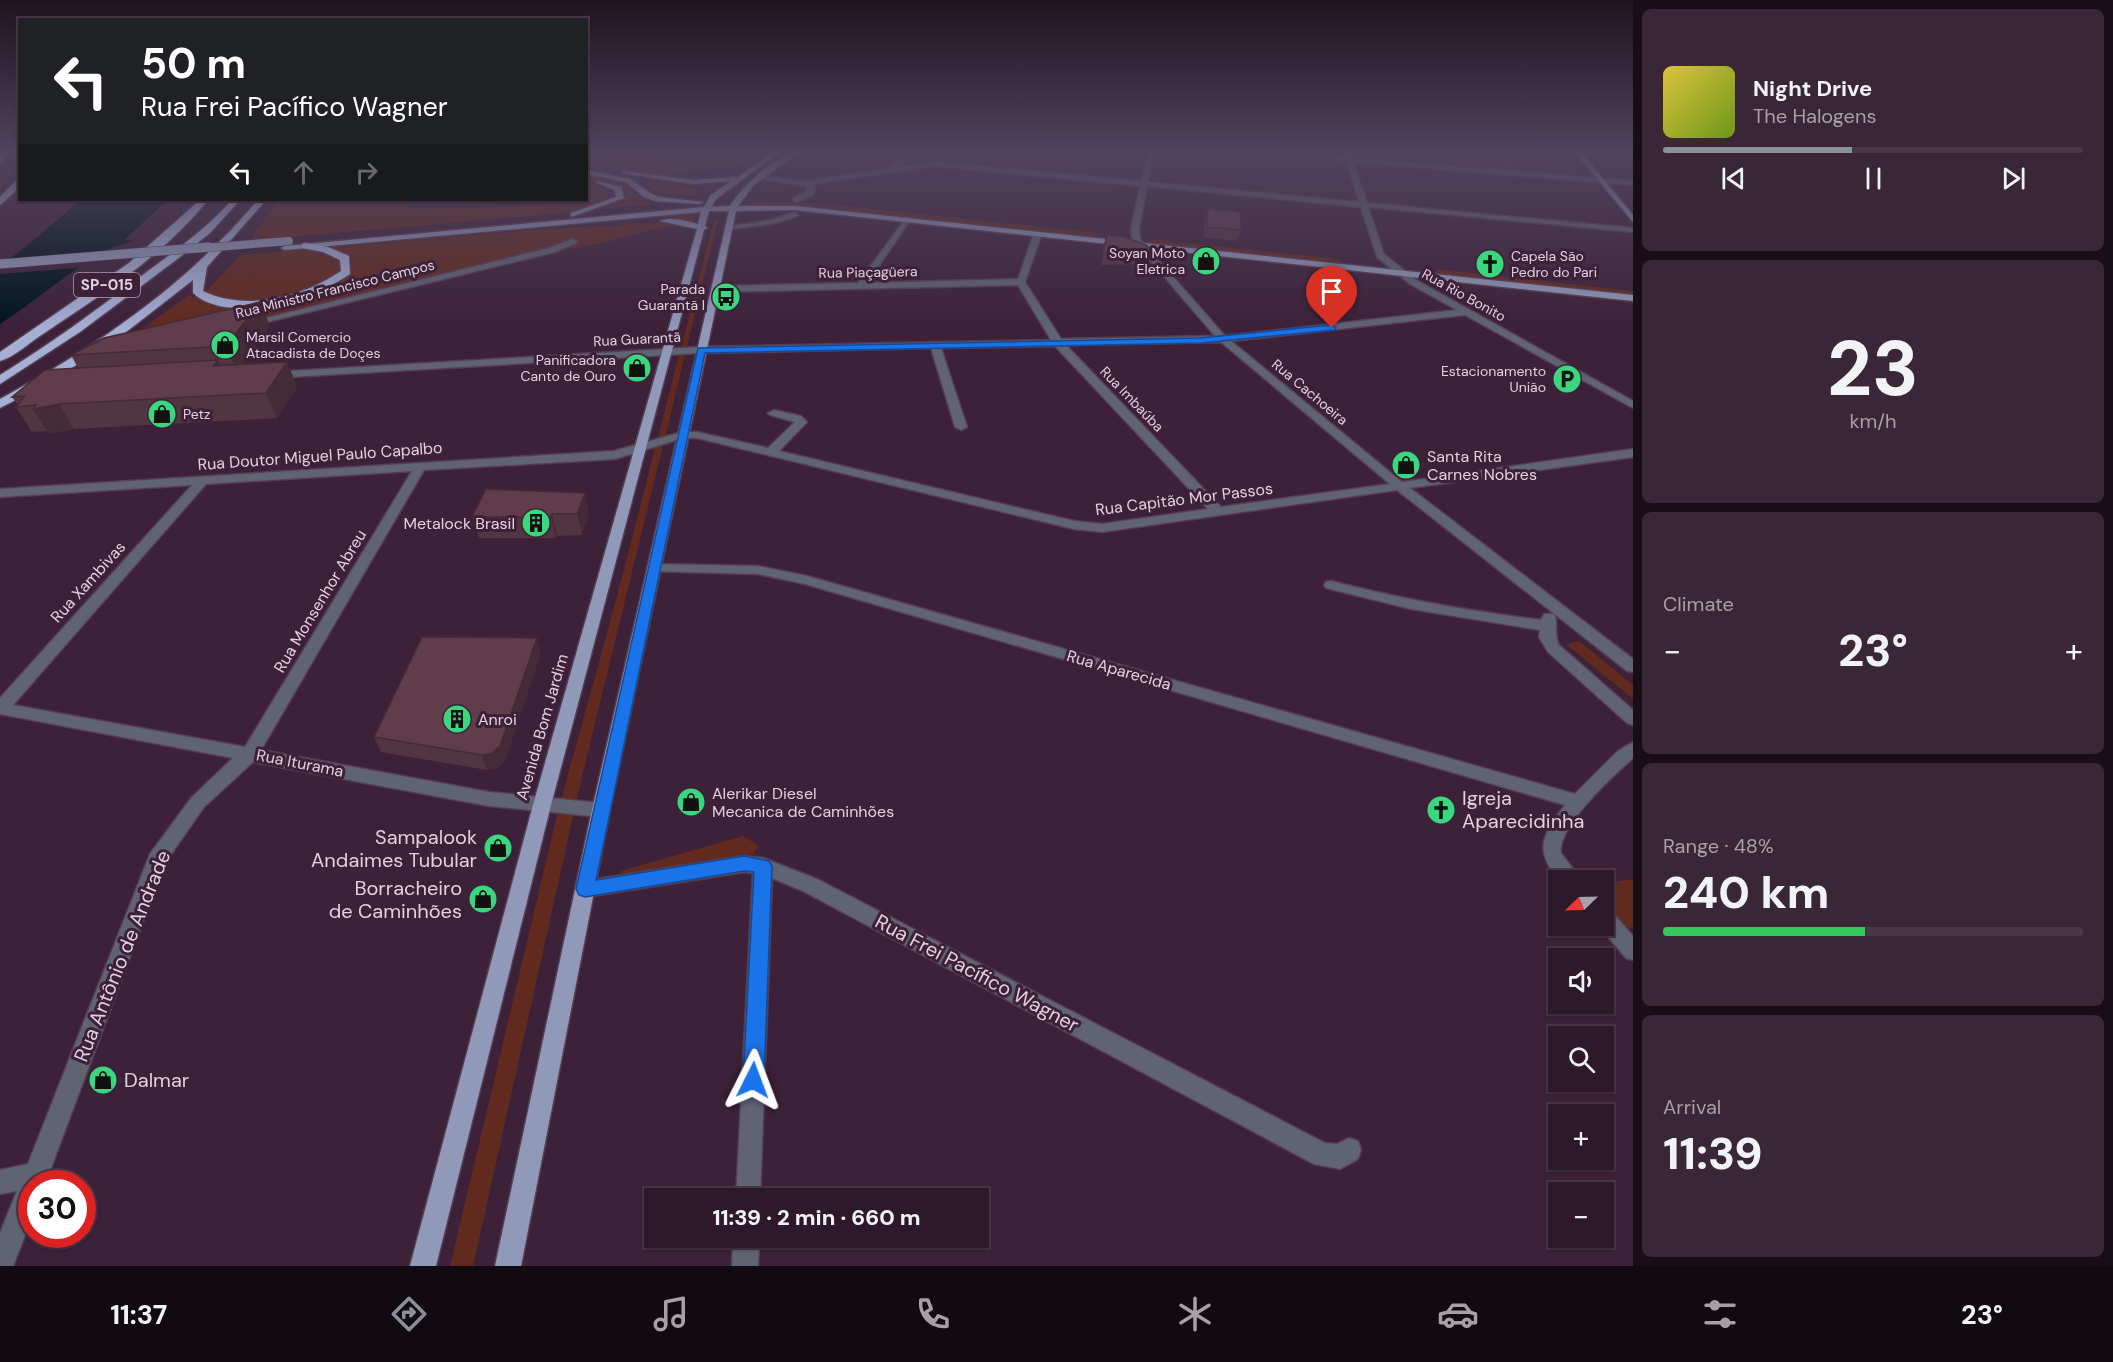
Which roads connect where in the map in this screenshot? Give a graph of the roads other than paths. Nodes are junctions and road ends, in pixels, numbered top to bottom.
1 (193, 211) edge
2 (225, 211) edge
3 (252, 211) edge
4 (585, 211) edge
5 (612, 211) edge
6 (661, 211) edge
7 (707, 211) edge
8 (732, 211) edge
9 (826, 211) edge
10 (909, 211) edge
11 (1140, 211) edge
12 (1366, 211) edge
13 (1429, 211) edge
14 (795, 214) dead end
15 (574, 215) junction
16 (907, 219) junction
17 (1011, 221) dead end
18 (562, 224) junction
19 (729, 227) junction
20 (1038, 227) junction
21 (703, 228) junction
22 (1633, 230) edge
23 (1125, 233) dead end
24 (1135, 235) junction
25 (573, 240) dead end
26 (287, 244) junction
27 (1139, 244) junction
28 (305, 246) junction
29 (1311, 253) dead end
30 (1322, 254) dead end
31 (1339, 256) dead end
32 (1349, 257) dead end
33 (1385, 261) junction
34 (167, 263) junction
35 (0, 264) edge
36 (202, 268) junction
37 (0, 271) edge
38 (1401, 273) junction
39 (1021, 282) junction
40 (861, 285) junction
41 (1633, 288) edge
42 (715, 289) junction
43 (1633, 298) edge
44 (1467, 312) junction
45 (237, 327) edge
46 (1223, 339) junction
47 (1058, 343) junction
48 (934, 346) junction
49 (701, 350) junction
50 (668, 353) junction
51 (0, 357) edge
52 (98, 360) edge
53 (66, 367) junction
54 (258, 376) edge
55 (0, 380) edge
56 (51, 388) edge
57 (24, 392) junction
58 (0, 393) edge
59 (0, 404) edge
60 (1633, 405) edge
61 (774, 413) dead end
62 (961, 427) dead end
63 (682, 435) junction
64 (641, 448) junction
65 (772, 451) junction
66 (1633, 453) edge
67 (421, 466) junction
68 (203, 480) junction
69 (1401, 486) junction
70 (0, 493) edge
71 (1219, 513) junction
72 (654, 568) junction
73 (1331, 585) dead end
74 (1553, 606) junction
75 (1546, 626) junction
76 (1633, 668) edge
77 (0, 708) edge
78 (1633, 719) edge
79 (1633, 748) edge
80 (250, 754) junction
81 (1578, 802) junction
82 (542, 805) junction
83 (601, 810) junction
84 (763, 866) junction
85 (1562, 870) edge
86 (585, 889) junction
87 (1614, 929) edge
88 (1633, 951) edge
89 (1349, 1150) dead end
90 (37, 1170) edge
91 (18, 1181) edge
92 (0, 1182) edge
93 (748, 1188) edge
94 (18, 1219) edge
95 (746, 1248) edge
96 (0, 1266) edge
97 (423, 1266) edge
98 (508, 1266) edge
99 (745, 1266) edge

1 - 51 highway, SP-015
2 - 34 highway
3 - 36 highway
4 - 15 main road
5 - 15 main road
6 - 18 main road
7 - 21 main road, Avenida Bom Jardim
8 - 19 main road
9 - 16 main road
10 - 17 main road
11 - 24 street
12 - 33 street, Rua Rio Bonito
13 - 22 street
14 - 19 street
15 - 26 main road
16 - 20 main road
16 - 40 street
18 - 21 main road
18 - 28 main road
19 - 42 main road
20 - 27 main road
20 - 39 street
21 - 50 main road, Avenida Bom Jardim
23 - 24 main road
24 - 27 street, Rua Cachoeira
24 - 29 main road
25 - 45 street, Rua Ministro Francisco Campos
26 - 28 main road
26 - 35 main road, bridge
26 - 37 main road
27 - 38 main road
27 - 46 street, Rua Cachoeira
28 - 36 highway
30 - 31 main road
32 - 33 main road
33 - 38 street, Rua Rio Bonito
33 - 41 main road
34 - 55 highway
34 - 58 highway
36 - 53 highway
38 - 43 main road
38 - 44 street, Rua Rio Bonito
39 - 40 street, Rua Piaçagüera
39 - 47 street, Rua Imbaúba
40 - 42 street, Rua Piaçagüera
42 - 49 main road
44 - 46 street, Rua Guarantã
44 - 60 street, Rua Rio Bonito
46 - 47 street, Rua Guarantã
46 - 69 street, Rua Cachoeira
47 - 48 street, Rua Guarantã
47 - 71 street, Rua Imbaúba
48 - 49 street, Rua Guarantã
48 - 62 street
49 - 50 street, Rua Guarantã
49 - 63 main road
50 - 54 street, Rua Guarantã
50 - 64 main road, Avenida Bom Jardim
52 - 53 street
53 - 57 highway
56 - 57 street
57 - 59 highway
61 - 65 street
63 - 64 street, Rua Capitão Mor Passos
63 - 65 street, Rua Capitão Mor Passos
63 - 72 main road
64 - 67 street, Rua Doutor Miguel Paulo Capalbo
64 - 82 main road, Avenida Bom Jardim
65 - 71 street, Rua Capitão Mor Passos
66 - 69 street, Rua Capitão Mor Passos
67 - 68 street, Rua Doutor Miguel Paulo Capalbo
67 - 80 street, Rua Monsenhor Abreu
68 - 70 street, Rua Doutor Miguel Paulo Capalbo
68 - 77 street, Rua Xambivas
69 - 71 street, Rua Capitão Mor Passos
69 - 74 street, Rua Cachoeira
72 - 81 street, Rua Aparecida
72 - 83 main road
73 - 75 street
74 - 75 street
74 - 76 street, Rua Cachoeira
75 - 78 street
77 - 80 street, Rua Iturama
79 - 81 street
80 - 82 street, Rua Iturama
80 - 90 street, Rua Antônio de Andrade
81 - 85 street
82 - 83 street, Rua Iturama
82 - 97 main road, Avenida Bom Jardim
83 - 86 main road
84 - 86 street, Rua Frei Pacífico Wagner
84 - 89 street, Rua Frei Pacífico Wagner
84 - 93 street
86 - 98 main road
87 - 88 street
91 - 92 street
94 - 96 street, Rua Antônio de Andrade
95 - 99 street

